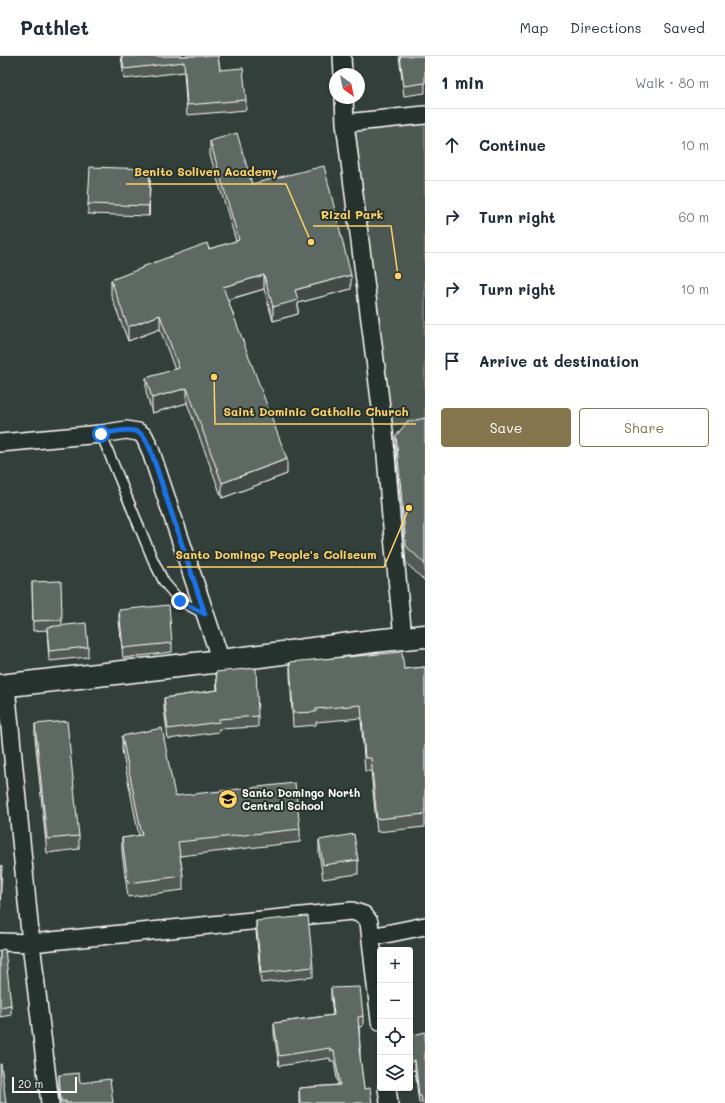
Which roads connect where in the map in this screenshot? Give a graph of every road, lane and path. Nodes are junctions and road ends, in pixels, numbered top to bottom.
1 (342, 56) edge
2 (343, 68) edge
3 (344, 104) edge
4 (425, 115) edge
5 (345, 123) junction
6 (101, 434) junction
7 (0, 443) edge
8 (205, 614) junction
9 (425, 636) edge
10 (403, 637) junction
11 (221, 661) junction
12 (3, 686) edge
13 (425, 926) edge
14 (371, 937) junction
15 (0, 942) edge
16 (31, 943) junction
17 (380, 1019) edge
18 (387, 1091) edge
19 (50, 1103) edge
20 (389, 1103) edge

1 - 2 street
3 - 5 street
4 - 5 street
5 - 10 street
6 - 7 street
6 - 8 lane
6 - 8 street
8 - 11 street
9 - 10 street
10 - 11 street
11 - 12 street
12 - 16 street
13 - 14 street
14 - 16 street
14 - 17 street
15 - 16 street
16 - 19 street
18 - 20 street

